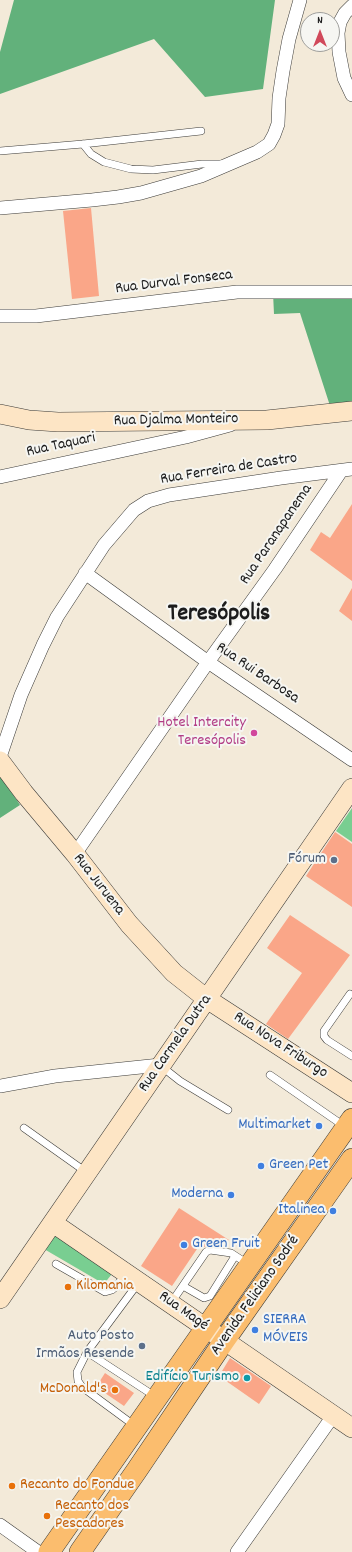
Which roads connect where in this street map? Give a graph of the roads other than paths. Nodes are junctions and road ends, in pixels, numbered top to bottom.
1 (300, 0) edge
2 (352, 6) edge
3 (352, 95) edge
4 (201, 131) dead end
5 (83, 144) junction
6 (0, 151) edge
7 (229, 165) junction
8 (0, 208) edge
9 (352, 292) edge
10 (0, 316) edge
11 (352, 411) edge
12 (0, 414) edge
13 (245, 420) junction
14 (346, 470) edge
15 (0, 476) edge
16 (85, 573) junction
17 (208, 662) junction
18 (0, 757) edge
19 (352, 760) edge
20 (0, 761) edge
21 (352, 788) edge
22 (75, 854) junction
23 (350, 994) dead end
24 (207, 999) junction
25 (352, 1056) edge
26 (160, 1065) junction
27 (270, 1075) dead end
28 (0, 1086) edge
29 (352, 1093) edge
30 (228, 1110) dead end
31 (349, 1123) edge
32 (24, 1128) dead end
33 (352, 1159) edge
34 (88, 1173) junction
35 (53, 1223) junction
36 (243, 1261) junction
37 (56, 1264) dead end
38 (133, 1278) junction
39 (183, 1286) junction
40 (0, 1299) edge
41 (170, 1304) junction
42 (205, 1328) junction
43 (224, 1341) junction
44 (88, 1352) junction
45 (157, 1398) junction
46 (333, 1416) junction
47 (136, 1428) junction
48 (352, 1428) edge
49 (0, 1525) edge
50 (38, 1552) edge
51 (49, 1552) edge
52 (80, 1552) edge
53 (236, 1552) edge

1 - 7 street
2 - 3 street
4 - 5 lane
5 - 6 lane
5 - 7 lane
7 - 8 street
9 - 10 street, Rua Durval Fonseca
11 - 13 main road, Rua Djalma Monteiro
12 - 13 main road, Rua Djalma Monteiro
13 - 15 street, Rua Taquari
14 - 16 street, Rua Ferreira de Castro
14 - 17 street, Rua Paranapanema
16 - 17 street, Rua Rui Barbosa
16 - 18 street, Rua Ferreira de Castro
17 - 19 street, Rua Rui Barbosa
17 - 22 street, Rua Paranapanema
20 - 22 main road, Rua Juruena
21 - 24 main road, Rua Carmela Dutra
22 - 24 main road, Rua Juruena
23 - 25 lane
24 - 26 main road, Rua Carmela Dutra
24 - 29 main road, Rua Nova Friburgo
26 - 28 street
26 - 30 lane
26 - 34 main road, Rua Carmela Dutra
27 - 31 lane
31 - 36 main road, Avenida Feliciano Sodré
32 - 34 lane
33 - 43 main road, Avenida Feliciano Sodré
34 - 35 main road, Rua Carmela Dutra
35 - 38 main road, Rua Magé
35 - 40 main road, Rua Carmela Dutra
36 - 39 lane
36 - 39 lane
36 - 42 main road, Avenida Feliciano Sodré
37 - 38 lane
38 - 41 main road, Rua Magé
38 - 44 lane
39 - 41 lane
41 - 42 main road, Rua Magé
42 - 43 main road, Rua Magé
42 - 45 main road, Avenida Feliciano Sodré
43 - 46 main road, Rua Magé
43 - 52 main road, Avenida Feliciano Sodré
44 - 45 lane
44 - 47 lane
45 - 47 main road, Avenida Feliciano Sodré
46 - 48 main road, Rua Magé
46 - 53 street
47 - 51 main road, Avenida Feliciano Sodré
49 - 50 street

